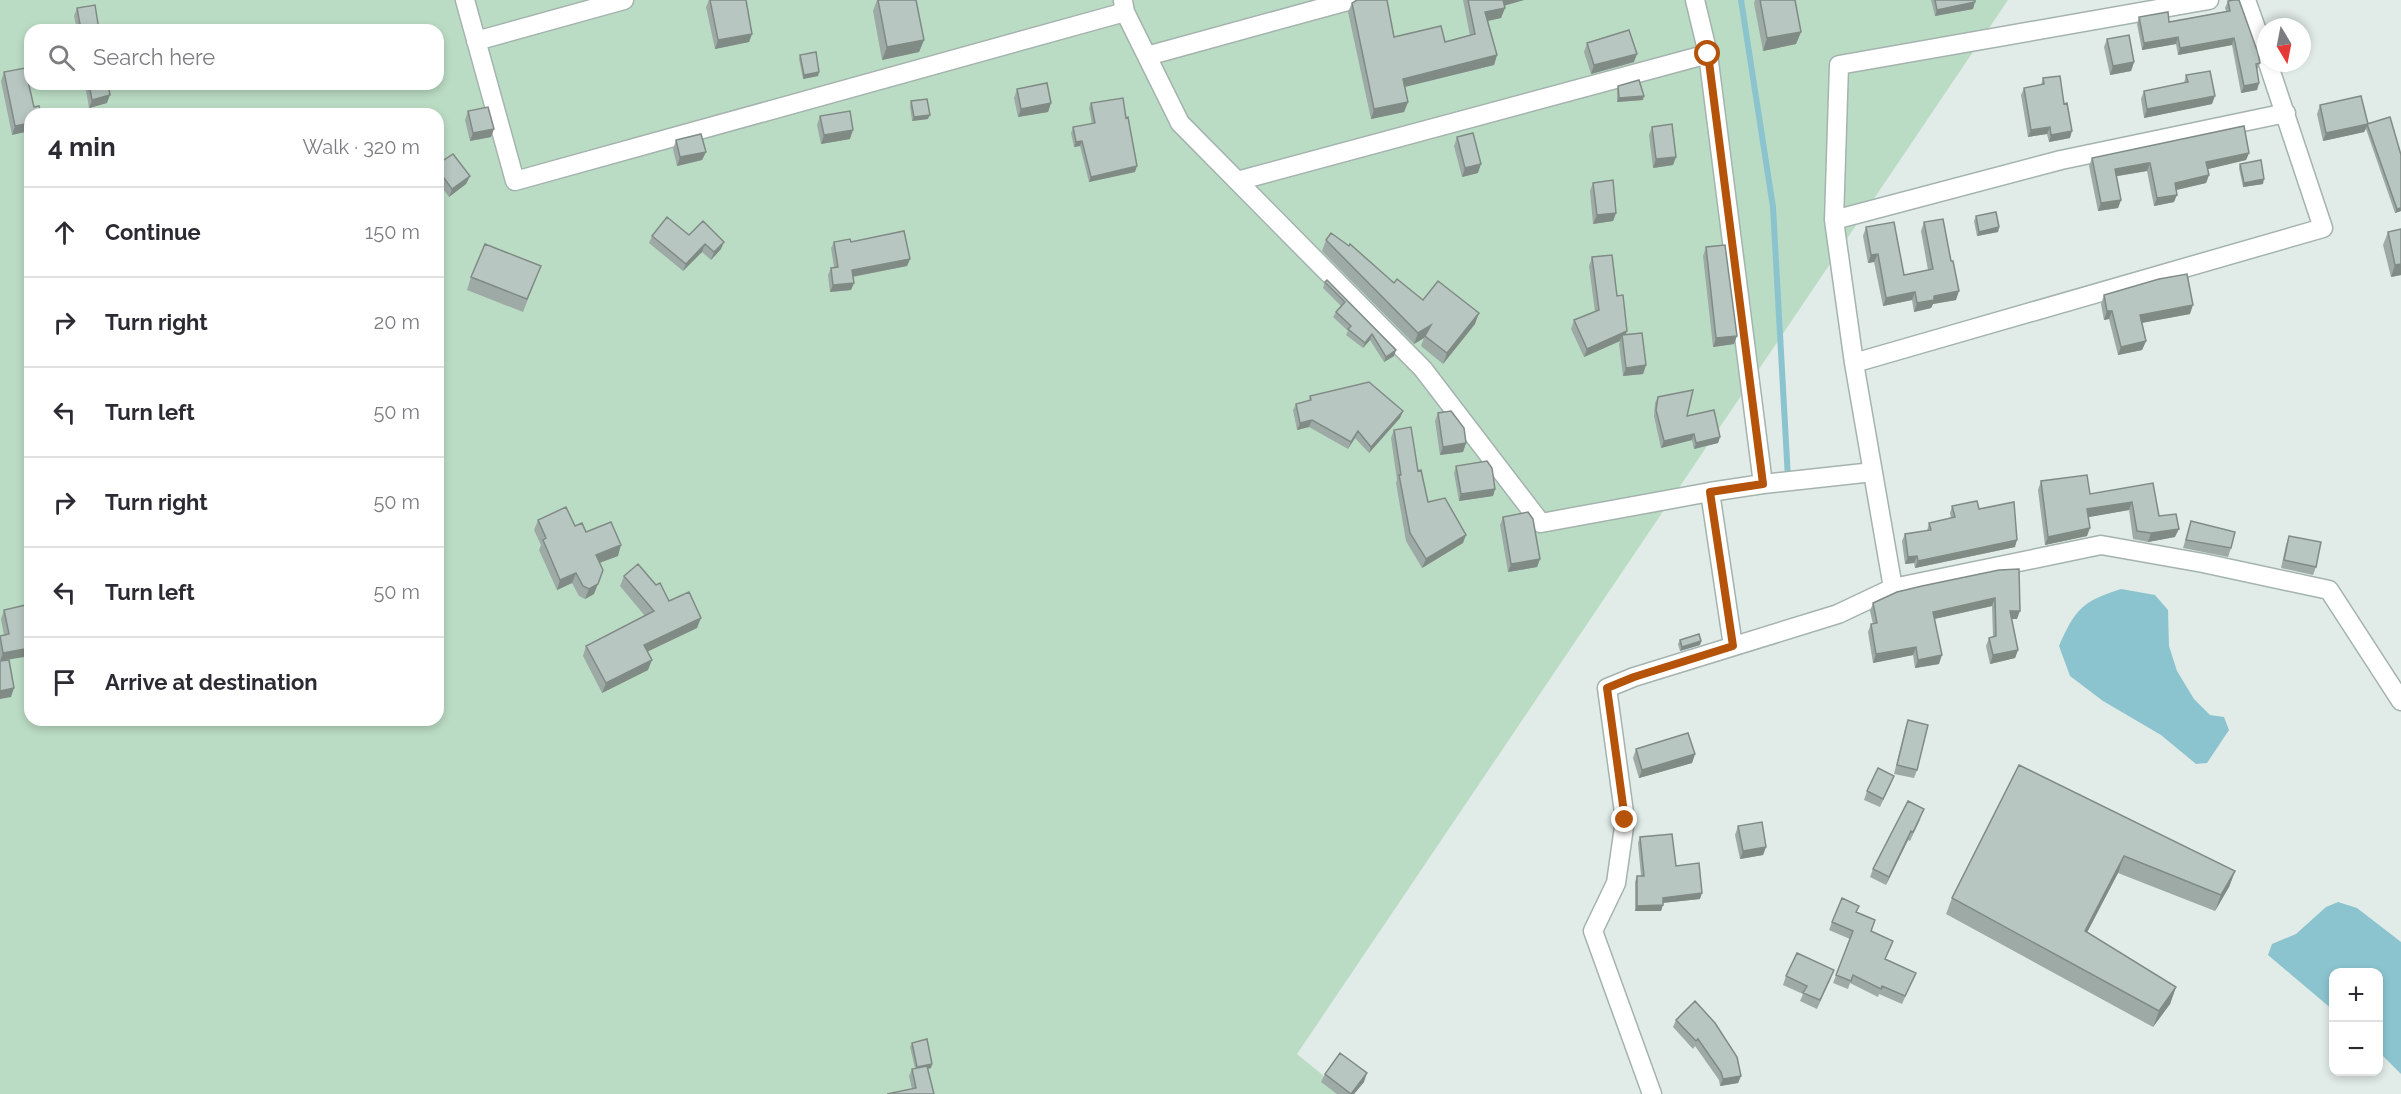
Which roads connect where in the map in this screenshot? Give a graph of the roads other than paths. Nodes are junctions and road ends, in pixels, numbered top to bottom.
1 (465, 0) edge
2 (624, 0) edge
3 (1350, 0) edge
4 (1695, 0) edge
5 (2209, 0) edge
6 (2246, 0) edge
7 (1124, 6) edge
8 (2257, 31) edge
9 (476, 41) junction
10 (1708, 54) junction
11 (1147, 56) junction
12 (2271, 72) edge
13 (2286, 113) junction
14 (1237, 181) junction
15 (1834, 220) junction
16 (1854, 363) junction
17 (1873, 472) junction
18 (1763, 484) junction
19 (1710, 492) junction
20 (1893, 588) junction
21 (1733, 646) junction
22 (2401, 701) edge
23 (1652, 1094) edge

1 - 9 street
2 - 9 street
3 - 11 street
4 - 10 street
5 - 15 street
6 - 8 street
7 - 9 street
7 - 11 street
10 - 14 street
10 - 18 street
11 - 14 street
12 - 13 street
13 - 15 street
13 - 16 street
14 - 19 street
15 - 16 street
16 - 17 street
17 - 18 street
17 - 20 street
18 - 19 street
19 - 21 street
20 - 21 street
20 - 22 street
21 - 23 street

